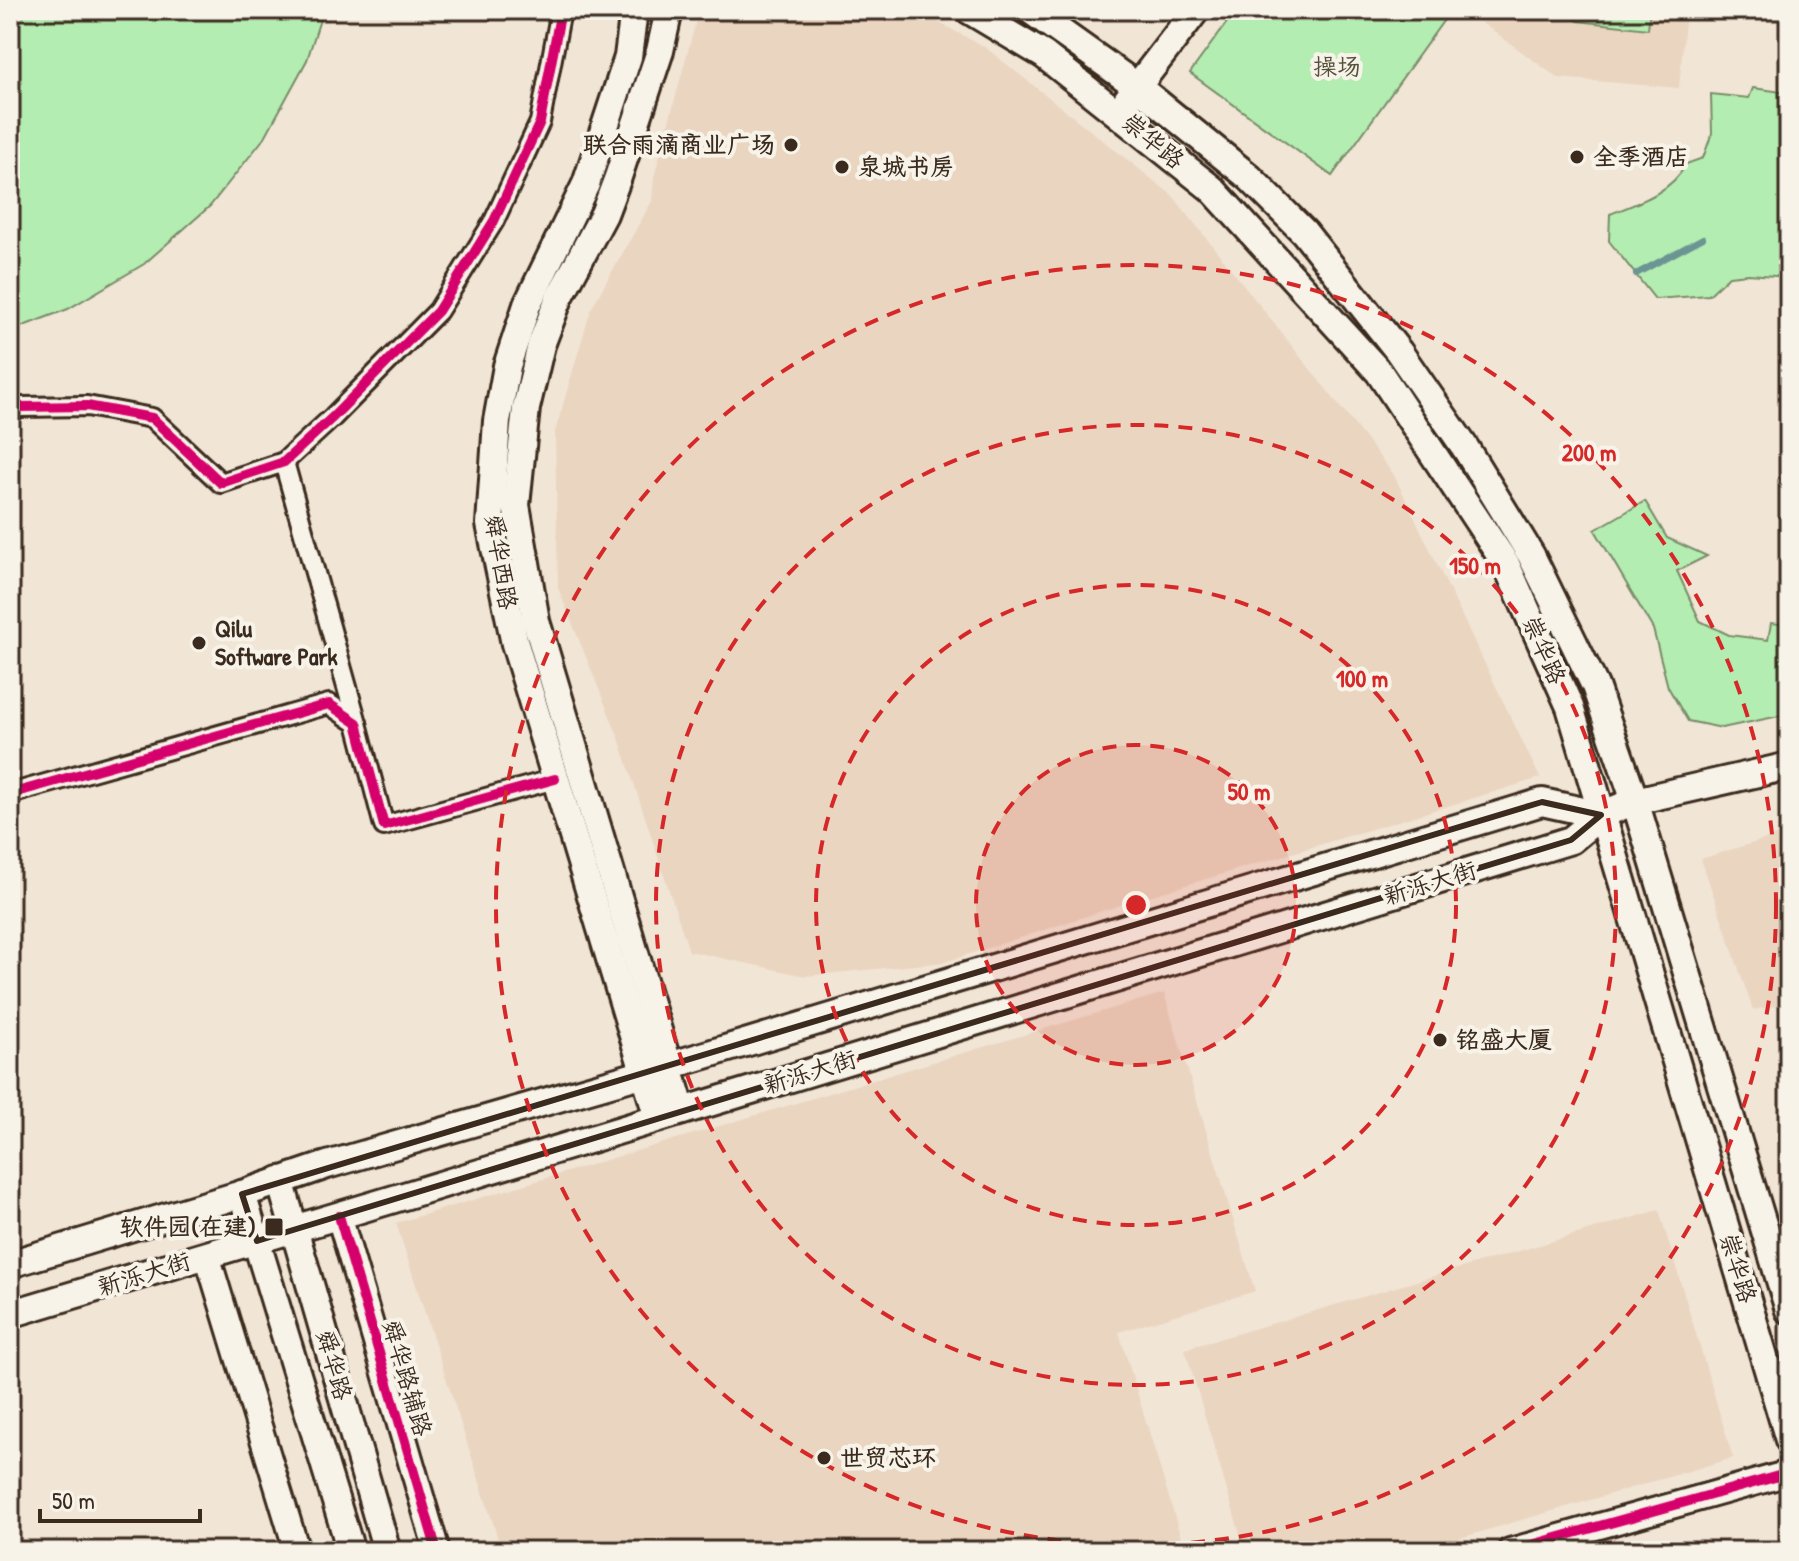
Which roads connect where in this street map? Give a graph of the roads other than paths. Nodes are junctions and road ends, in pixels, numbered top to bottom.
1 (561, 10) edge
2 (634, 10) edge
3 (669, 10) edge
4 (969, 10) edge
5 (1030, 10) edge
6 (1196, 10) edge
7 (1138, 87) junction
8 (1117, 111) junction
9 (10, 412) edge
10 (284, 462) junction
11 (357, 723) junction
12 (1789, 766) edge
13 (555, 779) junction
14 (10, 794) edge
15 (1635, 801) junction
16 (1601, 815) junction
17 (669, 1066) junction
18 (643, 1073) junction
19 (670, 1115) junction
20 (280, 1180) junction
21 (242, 1194) junction
22 (339, 1216) junction
23 (293, 1229) junction
24 (257, 1241) junction
25 (207, 1255) junction
26 (10, 1264) edge
27 (1789, 1310) edge
28 (10, 1314) edge
29 (1789, 1440) edge
30 (1789, 1473) edge
31 (297, 1551) edge
32 (351, 1551) edge
33 (387, 1551) edge
34 (437, 1551) edge
35 (1510, 1551) edge

1 - 10 street
2 - 13 main road, 舜华西路
3 - 17 main road, 舜华西路
4 - 8 main road, 崇华路
5 - 7 main road, 崇华路
6 - 7 main road
7 - 8 main road
7 - 15 main road, 崇华路
8 - 16 main road, 崇华路
9 - 10 street
10 - 11 street
11 - 13 street
11 - 14 street
12 - 15 main road, 新泺大街
13 - 18 main road, 舜华西路
15 - 16 main road, 新泺大街
15 - 27 main road, 崇华路
16 - 17 main road, 新泺大街
16 - 19 main road, 新泺大街
16 - 29 main road, 崇华路
17 - 18 main road, 新泺大街
17 - 19 main road, 舜华西路
18 - 19 main road, 舜华西路
18 - 20 main road, 新泺大街
19 - 22 main road, 新泺大街
20 - 21 main road, 新泺大街
20 - 23 main road, 舜华路
21 - 24 main road, 舜华路
21 - 26 main road, 新泺大街
22 - 23 main road, 新泺大街
22 - 34 street, 舜华路辅路
23 - 24 main road, 新泺大街
23 - 33 main road, 舜华路
24 - 25 main road, 新泺大街
24 - 32 main road, 舜华路
25 - 28 main road, 新泺大街
25 - 31 street
30 - 35 street

